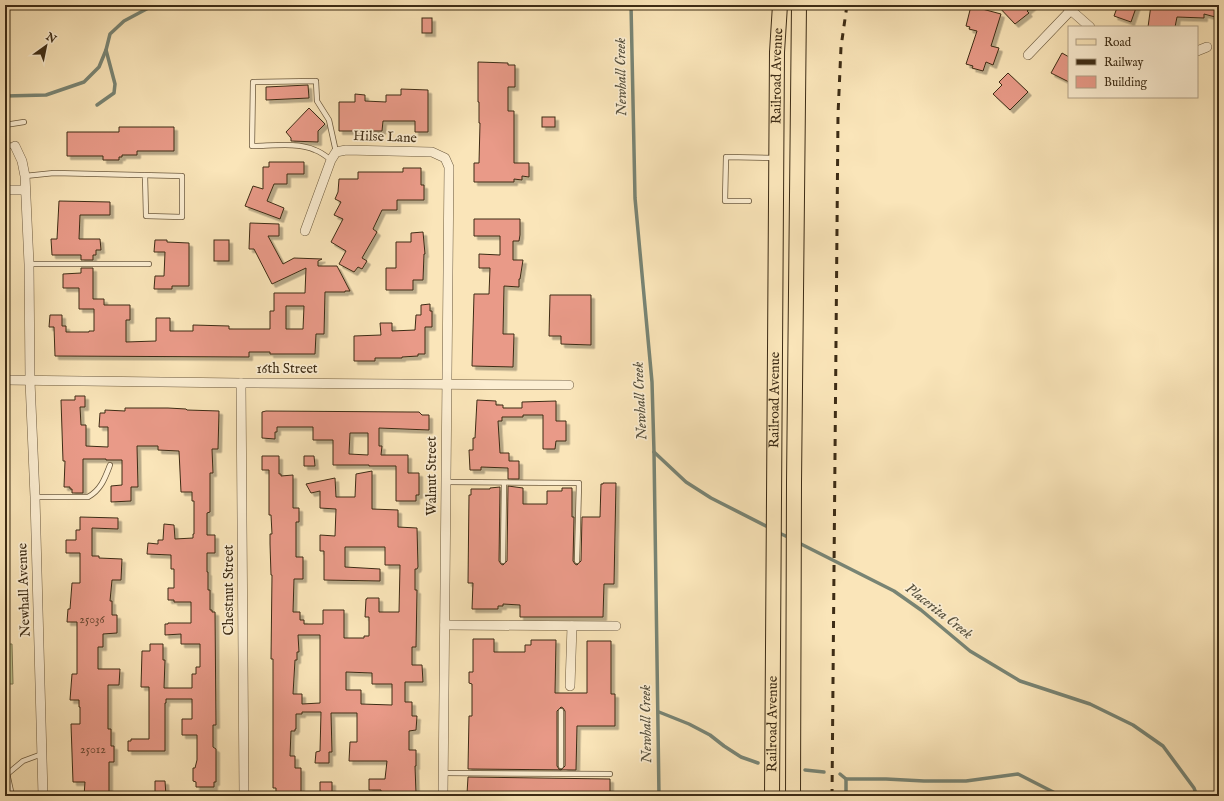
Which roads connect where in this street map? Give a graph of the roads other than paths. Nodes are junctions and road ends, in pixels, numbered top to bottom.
1 (780, 5) edge
2 (799, 5) edge
3 (1068, 7) edge
4 (1089, 26) edge
5 (1207, 47) dead end
6 (1198, 51) edge
7 (1028, 55) dead end
8 (24, 122) dead end
9 (5, 125) edge
10 (5, 145) edge
11 (15, 146) joint
12 (334, 156) junction
13 (445, 158) joint
14 (777, 158) junction
15 (145, 175) junction
16 (25, 176) junction
17 (5, 190) edge
18 (25, 190) junction
19 (749, 201) dead end
20 (305, 231) dead end
21 (29, 264) junction
22 (149, 264) dead end
23 (5, 380) edge
24 (30, 381) junction
25 (241, 383) junction
26 (446, 384) junction
27 (569, 385) dead end
28 (110, 465) dead end
29 (447, 482) junction
30 (504, 483) junction
31 (35, 497) junction
32 (503, 560) dead end
33 (577, 561) dead end
34 (445, 625) junction
35 (572, 626) junction
36 (616, 626) dead end
37 (570, 686) dead end
38 (561, 711) dead end
39 (42, 754) junction
40 (561, 766) dead end
41 (443, 773) junction
42 (610, 774) dead end
43 (6, 775) edge
44 (12, 796) edge
45 (43, 796) edge
46 (244, 796) edge
47 (443, 796) edge
48 (772, 796) edge
49 (793, 796) edge

1 - 14 main road, Railroad Avenue
2 - 49 main road, Railroad Avenue
3 - 4 street
3 - 7 street
5 - 6 street
8 - 9 lane
10 - 11 lane
11 - 16 street, Newhall Avenue
12 - 12 lane
12 - 13 street, Hilse Lane
12 - 20 street
13 - 26 street, Walnut Street
14 - 19 lane
14 - 48 main road, Railroad Avenue
15 - 15 lane
15 - 16 lane
16 - 18 street, Newhall Avenue
17 - 18 street
18 - 21 street, Newhall Avenue
21 - 22 lane
21 - 24 street, Newhall Avenue
23 - 24 street, 16th Street
24 - 25 street, 16th Street
24 - 31 street, Newhall Avenue
25 - 26 street, 16th Street
25 - 46 street, Chestnut Street
26 - 27 street, 16th Street
26 - 29 street, Walnut Street
28 - 31 lane
29 - 30 lane
29 - 34 street, Walnut Street
30 - 32 lane
30 - 33 lane
31 - 39 street, Newhall Avenue
34 - 35 street
34 - 41 street, Walnut Street
35 - 36 street
35 - 37 street
38 - 40 lane
39 - 43 lane
39 - 45 street, Newhall Avenue
41 - 42 lane
41 - 47 street, Walnut Street
43 - 44 lane

